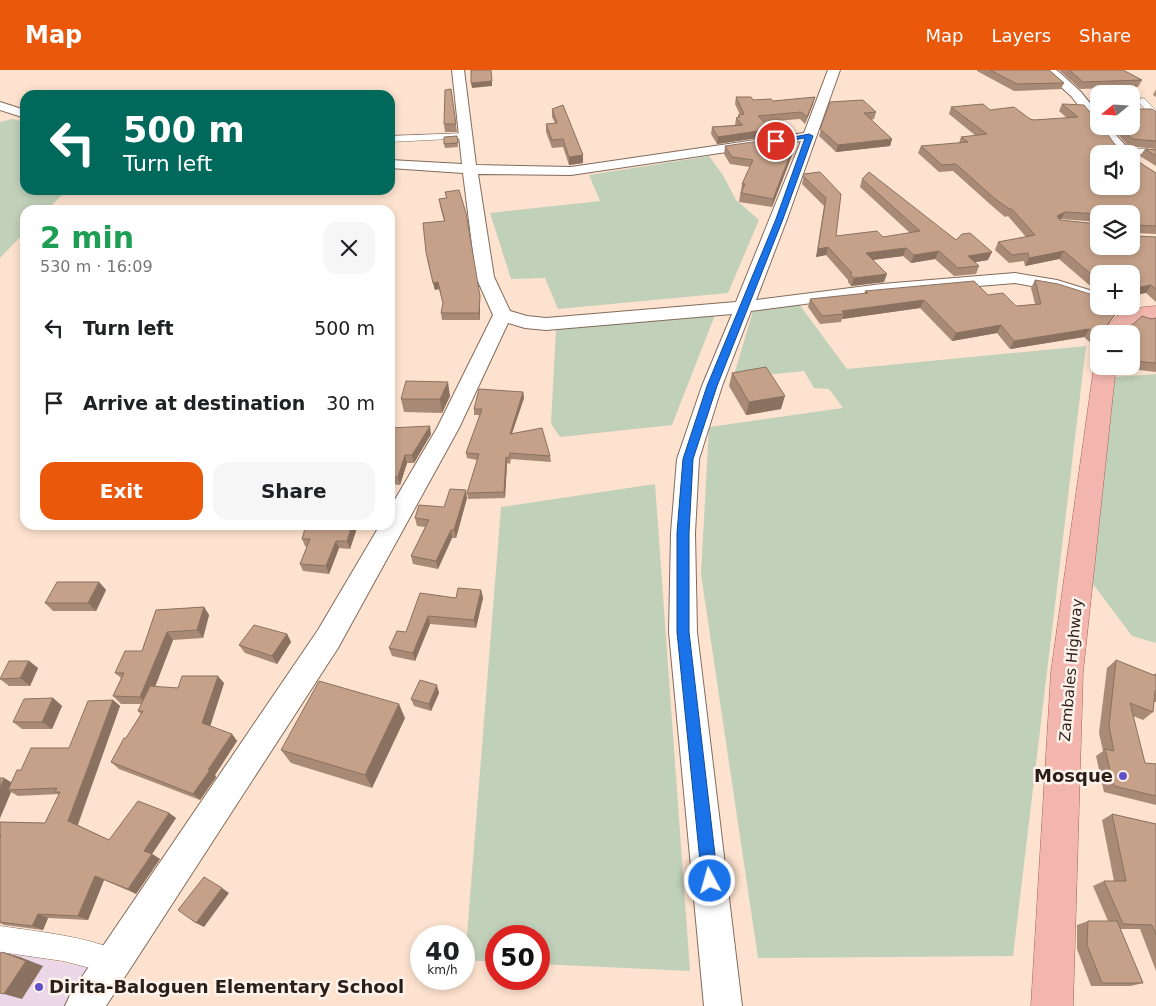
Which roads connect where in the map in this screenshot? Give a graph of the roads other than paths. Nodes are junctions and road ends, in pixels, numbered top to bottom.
1 (458, 70) edge
2 (834, 70) edge
3 (1048, 70) edge
4 (1142, 101) dead end
5 (0, 106) edge
6 (1090, 111) edge
7 (20, 112) edge
8 (1156, 117) edge
9 (1109, 135) edge
10 (467, 136) junction
11 (809, 136) junction
12 (395, 139) edge
13 (1119, 145) edge
14 (1156, 153) edge
15 (1140, 155) edge
16 (395, 164) edge
17 (470, 169) junction
18 (1090, 296) edge
19 (743, 307) junction
20 (1140, 311) edge
21 (1156, 312) edge
22 (502, 315) junction
23 (1104, 375) edge
24 (395, 521) edge
25 (390, 530) edge
26 (0, 939) edge
27 (113, 961) junction
28 (84, 1006) edge
29 (723, 1006) edge
30 (1052, 1006) edge

1 - 10 street
2 - 11 street
3 - 6 street
4 - 8 street
5 - 7 street
9 - 13 street
10 - 12 street
10 - 17 street
11 - 17 street
11 - 19 street
14 - 15 street
16 - 17 street
17 - 22 street
18 - 19 street
19 - 22 street
19 - 29 street
20 - 21 main road
22 - 24 street
23 - 30 main road, Zambales Highway
25 - 27 street
26 - 27 street
27 - 28 street

